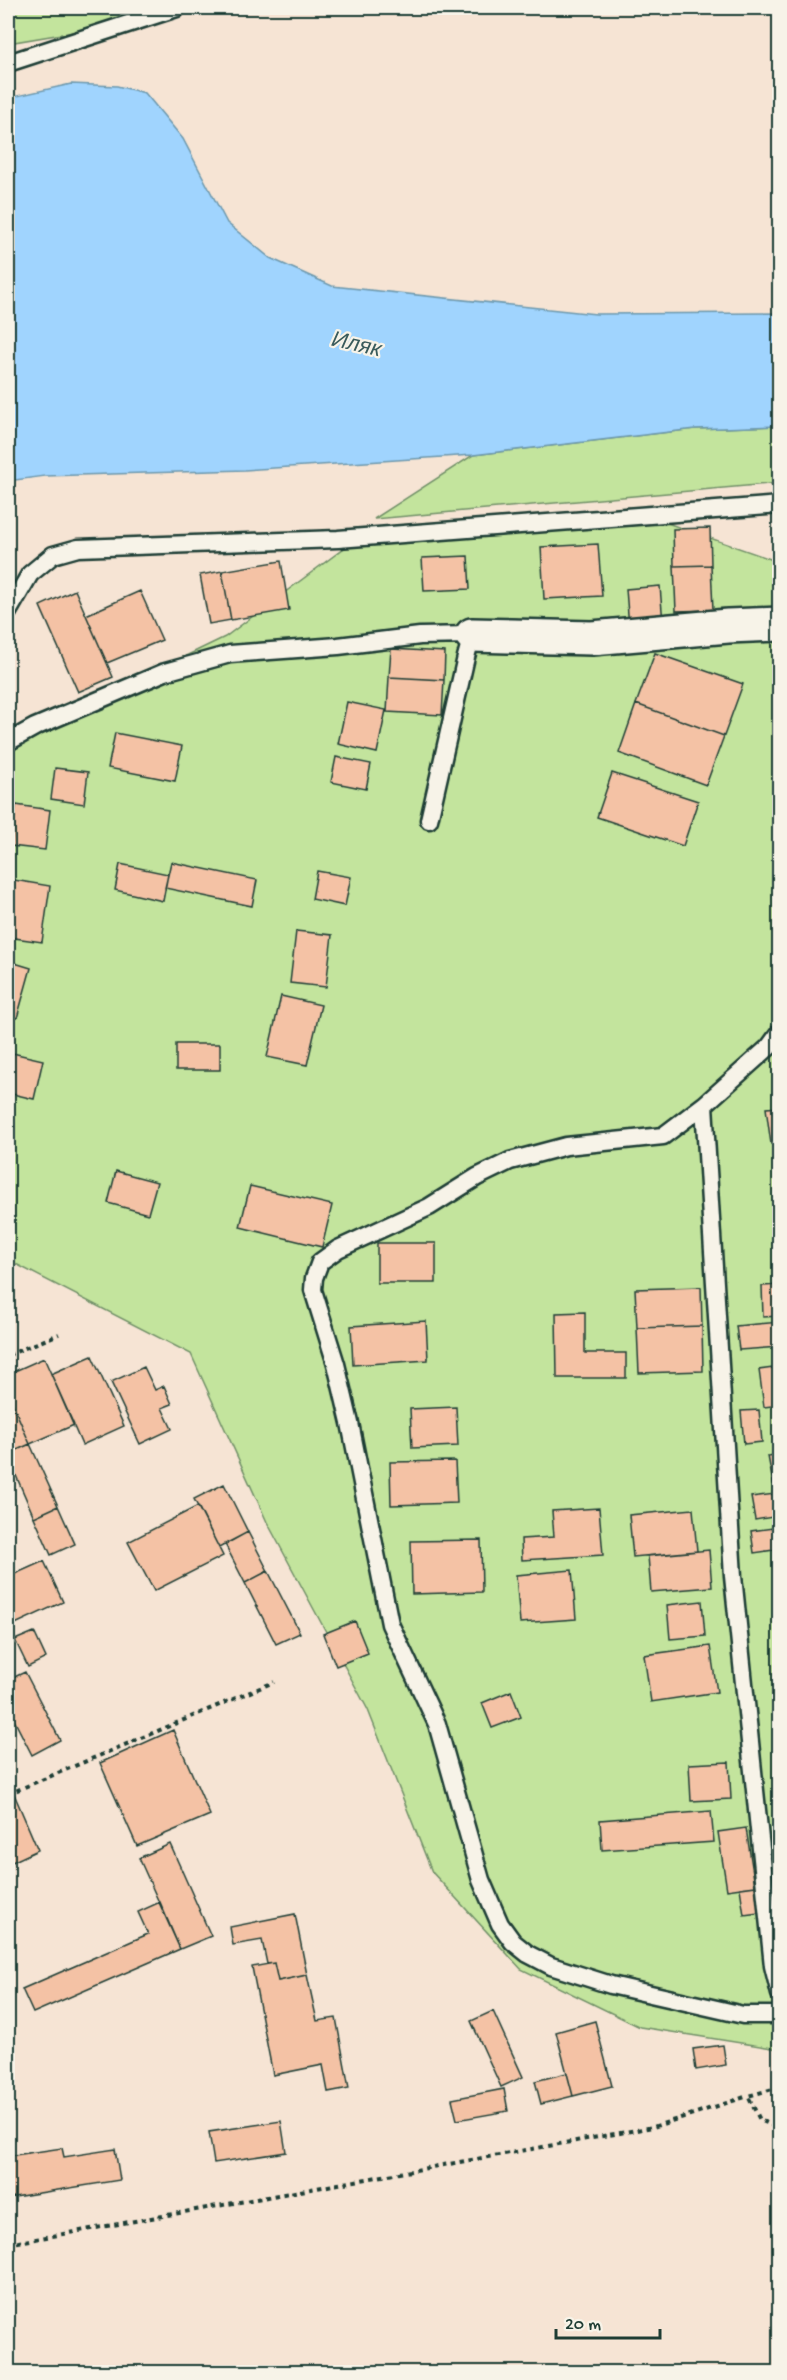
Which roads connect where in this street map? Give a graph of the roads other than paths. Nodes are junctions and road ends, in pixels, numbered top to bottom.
1 (177, 8) edge
2 (8, 63) edge
3 (780, 505) edge
4 (8, 612) edge
5 (780, 624) edge
6 (472, 636) junction
7 (8, 742) edge
8 (429, 820) dead end
9 (780, 1032) edge
10 (704, 1105) junction
11 (780, 1994) edge
12 (780, 2015) edge

1 - 2 lane
3 - 4 lane
5 - 6 street
6 - 7 lane
6 - 8 lane
9 - 10 lane
10 - 11 lane
10 - 12 lane

